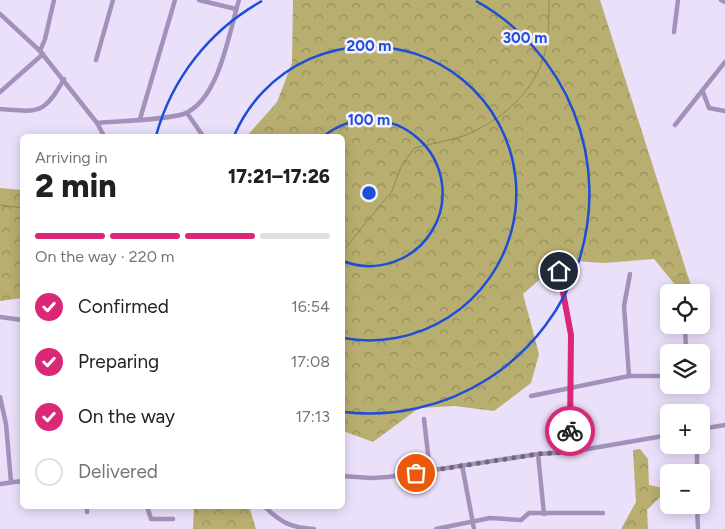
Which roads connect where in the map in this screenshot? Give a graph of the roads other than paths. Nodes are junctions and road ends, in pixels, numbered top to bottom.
1 (54, 0) edge
2 (113, 0) edge
3 (175, 0) edge
4 (199, 0) edge
5 (238, 0) edge
6 (678, 0) edge
7 (721, 0) edge
8 (725, 2) edge
9 (236, 9) junction
10 (0, 14) edge
11 (674, 32) dead end
12 (42, 52) junction
13 (96, 60) dead end
14 (725, 62) edge
15 (64, 79) junction
16 (0, 92) edge
17 (703, 92) junction
18 (0, 110) edge
19 (725, 112) edge
20 (187, 113) junction
21 (140, 119) junction
22 (97, 123) junction
23 (675, 125) dead end
24 (103, 134) edge
25 (202, 134) edge
26 (559, 271) dead end
27 (630, 274) dead end
28 (0, 318) edge
29 (20, 320) edge
30 (629, 376) junction
31 (660, 376) edge
32 (571, 389) junction
33 (530, 396) dead end
34 (0, 397) edge
35 (424, 420) dead end
36 (3, 424) edge
37 (725, 425) edge
38 (710, 428) edge
39 (660, 437) edge
40 (570, 452) junction
41 (538, 454) junction
42 (462, 466) junction
43 (430, 471) junction
44 (345, 476) edge
45 (20, 481) edge
46 (11, 482) junction
47 (0, 484) edge
48 (148, 509) edge
49 (267, 509) edge
50 (603, 513) dead end
51 (544, 514) junction
52 (697, 514) edge
53 (173, 519) dead end
54 (472, 522) junction
55 (314, 529) edge
56 (436, 529) edge
57 (474, 529) edge
58 (698, 529) edge

1 - 12 street
2 - 13 street
3 - 21 street
4 - 9 street
5 - 9 street
6 - 11 street
7 - 8 street
9 - 20 street
10 - 12 street
12 - 15 street
12 - 16 street
14 - 17 street
15 - 18 street
15 - 22 street
17 - 19 street
17 - 23 street
20 - 21 street
20 - 25 street
21 - 22 street
22 - 24 street
26 - 32 street
27 - 30 street
28 - 29 street
30 - 31 street
30 - 32 street
32 - 33 street
32 - 40 street
34 - 36 street
35 - 43 street
36 - 46 street
37 - 38 street
39 - 40 street
40 - 41 street
41 - 42 street
41 - 51 street
42 - 43 street
42 - 54 street
43 - 44 street
45 - 46 street
46 - 47 street
48 - 53 street
49 - 55 street
50 - 51 street
51 - 54 street
52 - 58 street
54 - 56 street
54 - 57 street

